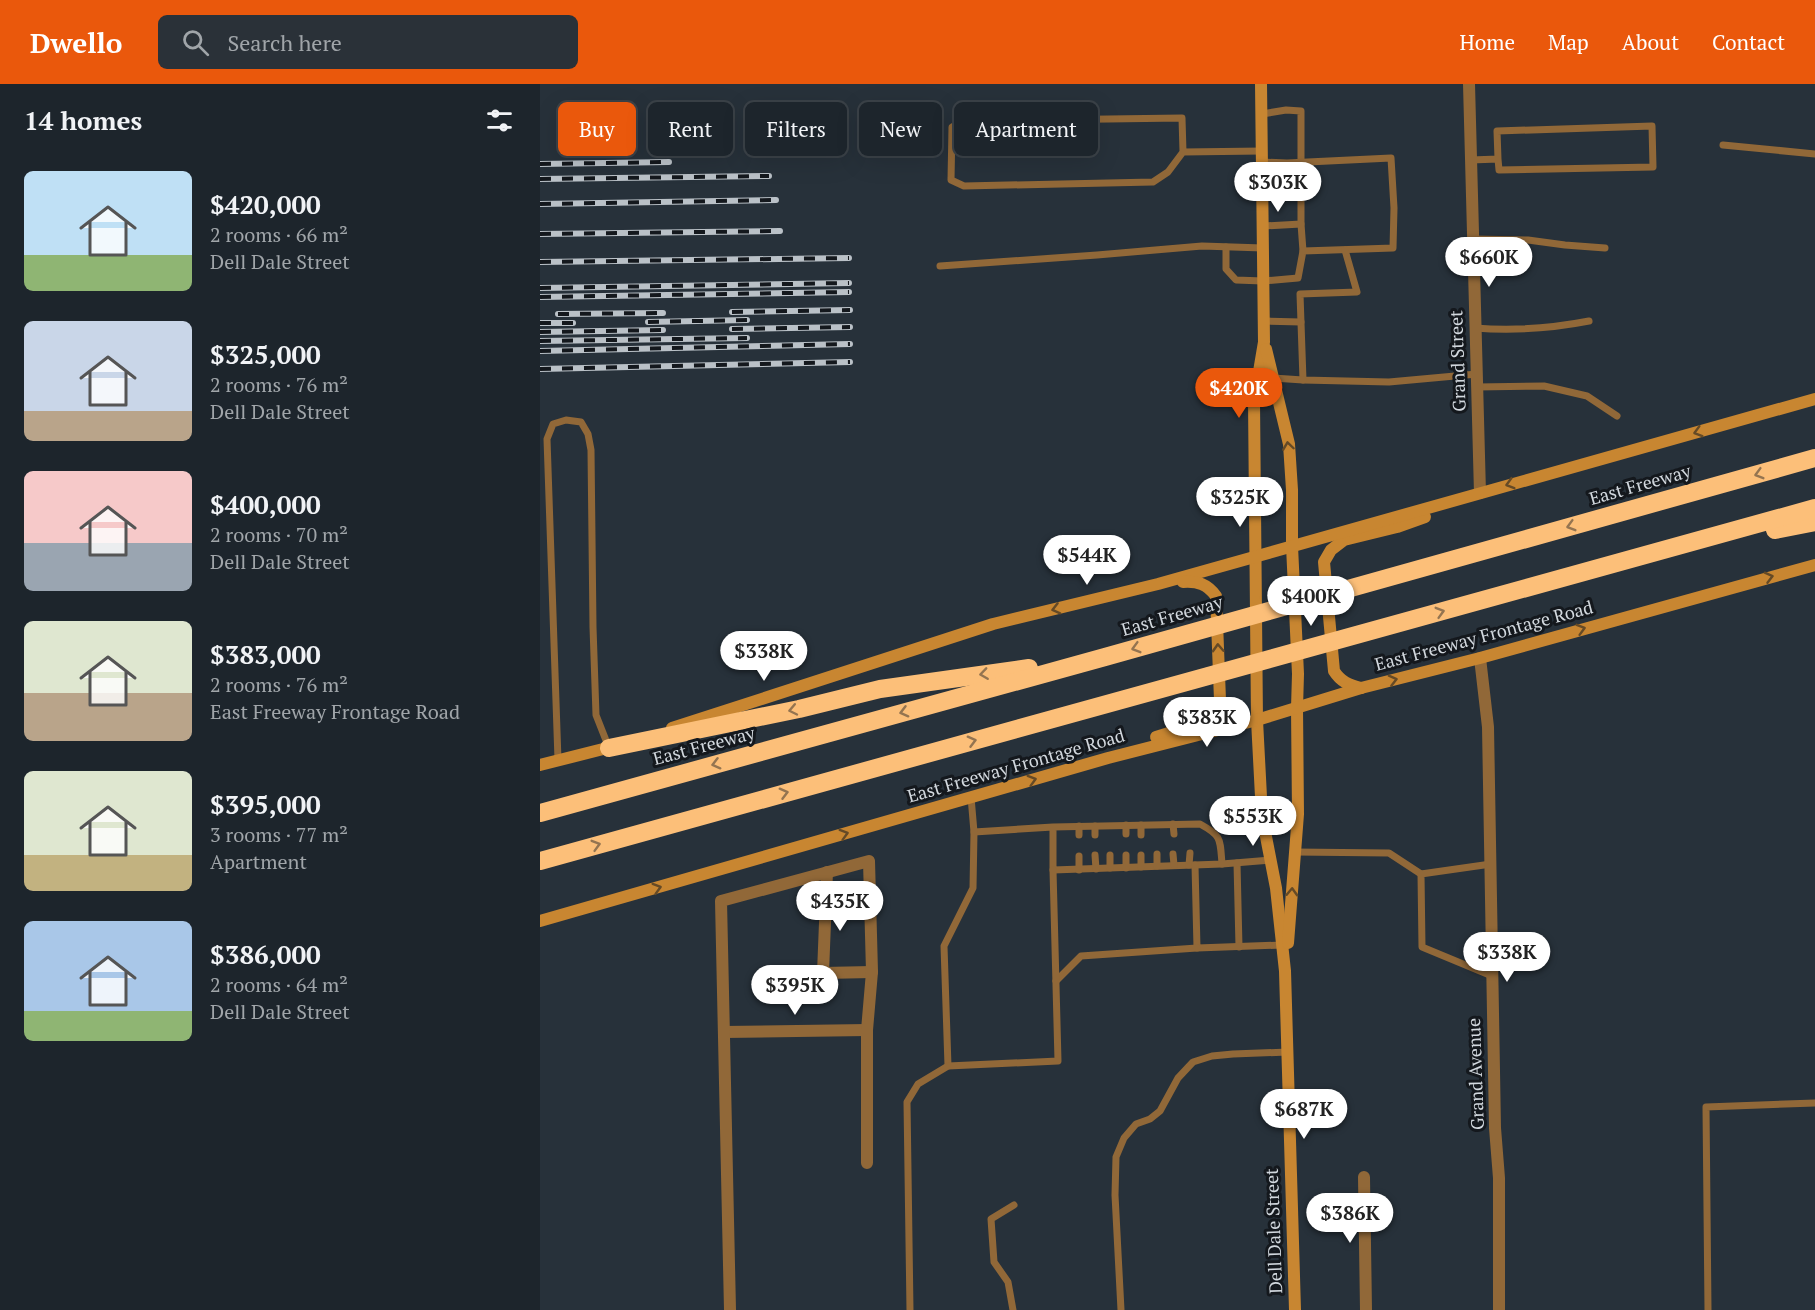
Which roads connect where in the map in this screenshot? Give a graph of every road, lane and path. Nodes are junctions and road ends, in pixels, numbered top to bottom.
1 (1261, 84) edge
2 (1469, 84) edge
3 (1262, 114) junction
4 (1723, 145) dead end
5 (1183, 152) junction
6 (1815, 154) edge
7 (1262, 156) junction
8 (1498, 159) junction
9 (1471, 160) junction
10 (1301, 162) junction
11 (1301, 224) junction
12 (1263, 226) junction
13 (1473, 239) junction
14 (1226, 247) junction
15 (1263, 248) junction
16 (1605, 248) dead end
17 (1345, 250) junction
18 (1303, 251) junction
19 (940, 266) dead end
20 (1263, 281) junction
21 (1264, 321) junction
22 (1589, 321) dead end
23 (1301, 322) junction
24 (1475, 328) junction
25 (1264, 342) junction
26 (1477, 374) junction
27 (1273, 378) junction
28 (1303, 380) junction
29 (1477, 387) junction
30 (1815, 399) edge
31 (1617, 416) dead end
32 (1815, 458) edge
33 (1480, 493) junction
34 (1446, 503) junction
35 (1815, 508) edge
36 (1815, 522) edge
37 (1292, 546) junction
38 (1647, 555) junction
39 (1255, 557) junction
40 (1815, 565) edge
41 (1158, 584) junction
42 (1105, 657) junction
43 (1480, 658) junction
44 (1361, 688) junction
45 (1297, 708) junction
46 (1257, 720) junction
47 (609, 748) junction
48 (1108, 758) junction
49 (558, 760) junction
50 (540, 765) edge
51 (971, 797) junction
52 (540, 813) edge
53 (1173, 824) junction
54 (1189, 824) junction
55 (1126, 825) junction
56 (1141, 825) junction
57 (1157, 825) junction
58 (1079, 826) junction
59 (1095, 826) junction
60 (1053, 827) junction
61 (974, 832) junction
62 (1157, 833) dead end
63 (1190, 833) dead end
64 (1126, 834) dead end
65 (1174, 834) dead end
66 (1095, 835) dead end
67 (1142, 835) dead end
68 (1079, 836) dead end
69 (1295, 852) junction
70 (1190, 853) dead end
71 (1157, 854) dead end
72 (1173, 854) dead end
73 (1095, 855) dead end
74 (1110, 855) dead end
75 (1126, 855) dead end
76 (1142, 855) dead end
77 (1079, 856) dead end
78 (540, 861) edge
79 (1271, 861) junction
80 (1237, 862) junction
81 (1221, 864) junction
82 (1491, 864) junction
83 (1192, 865) junction
84 (1157, 866) junction
85 (1174, 866) junction
86 (1126, 867) junction
87 (1142, 867) junction
88 (1110, 868) junction
89 (1096, 869) junction
90 (1053, 870) junction
91 (1079, 870) junction
92 (827, 872) junction
93 (1421, 874) junction
94 (540, 921) edge
95 (1282, 945) junction
96 (1239, 947) junction
97 (1197, 948) junction
98 (1285, 971) junction
99 (872, 972) junction
100 (1492, 976) junction
101 (1056, 981) junction
102 (867, 1030) junction
103 (724, 1032) junction
104 (1288, 1052) junction
105 (948, 1066) junction
106 (1815, 1103) edge
107 (867, 1163) dead end
108 (1364, 1177) dead end
109 (1014, 1205) dead end
110 (729, 1310) edge
111 (910, 1310) edge
112 (1013, 1310) edge
113 (1121, 1310) edge
114 (1295, 1310) edge
115 (1366, 1310) edge
116 (1499, 1310) edge
117 (1708, 1310) edge

1 - 3 main road, Dell Dale Street
2 - 9 street, Grand Street
3 - 7 main road, Dell Dale Street
3 - 10 lane
4 - 6 lane
5 - 5 lane
5 - 7 lane
7 - 10 lane
7 - 12 main road, Dell Dale Street
8 - 8 lane
8 - 9 lane
9 - 13 street, Grand Street
10 - 11 lane
10 - 17 lane
11 - 12 lane
11 - 18 lane
12 - 15 main road, Dell Dale Street
13 - 16 lane
13 - 24 street, Grand Street
14 - 15 lane
14 - 19 lane
14 - 20 lane
15 - 20 main road, Dell Dale Street
17 - 18 lane
17 - 23 lane
18 - 20 lane
20 - 21 main road, Dell Dale Street
21 - 23 lane
21 - 25 main road, Dell Dale Street
22 - 24 lane
23 - 28 lane
24 - 26 street, Grand Street
25 - 27 main road, Dell Dale Street
25 - 39 main road, Dell Dale Street
26 - 28 lane
26 - 29 street, Grand Street
27 - 28 lane
37 -> 27 main road, Dell Dale Street
29 - 31 lane
29 - 33 street, Grand Street
30 -> 33 main road
32 -> 42 highway, East Freeway
33 - 34 main road
34 - 37 main road
34 - 44 main road
35 - 38 highway
36 - 38 highway
37 - 39 main road
37 - 45 main road, Dell Dale Street
78 -> 38 highway
39 - 41 main road
39 - 46 main road, Dell Dale Street
43 -> 40 main road, East Freeway Frontage Road
41 -> 47 main road
48 -> 41 main road
42 -> 47 highway
42 -> 52 highway, East Freeway
44 -> 43 main road, East Freeway Frontage Road
43 - 82 street, Grand Avenue
44 - 45 main road, East Freeway Frontage Road
45 - 46 main road, East Freeway Frontage Road
45 - 69 main road, Dell Dale Street
46 - 48 main road, East Freeway Frontage Road
46 - 79 main road, Dell Dale Street
47 - 49 main road
47 - 49 lane
51 -> 48 main road, East Freeway Frontage Road
49 - 50 main road
51 - 61 lane
94 -> 51 main road, East Freeway Frontage Road
53 - 54 lane
53 - 57 lane
53 - 65 lane
54 - 63 lane
54 - 81 lane
55 - 56 lane
55 - 59 lane
55 - 64 lane
56 - 57 lane
56 - 67 lane
57 - 62 lane
58 - 59 lane
58 - 60 lane
58 - 68 lane
59 - 66 lane
60 - 61 lane
60 - 90 lane
61 - 105 lane
69 - 93 lane
98 -> 69 main road, Dell Dale Street
70 - 83 lane
71 - 84 lane
72 - 85 lane
73 - 89 lane
74 - 88 lane
75 - 86 lane
76 - 87 lane
77 - 91 lane
79 - 80 lane
79 - 95 main road, Dell Dale Street
80 - 81 lane
80 - 96 lane
81 - 83 lane
82 - 93 lane
82 - 100 street, Grand Avenue
83 - 85 lane
83 - 97 lane
84 - 85 lane
84 - 87 lane
86 - 87 lane
86 - 88 lane
88 - 89 lane
89 - 91 lane
90 - 91 lane
90 - 101 lane
92 - 99 street
92 - 99 street
92 - 103 street
93 - 100 lane
95 - 96 lane
95 - 98 main road, Dell Dale Street
96 - 97 lane
97 - 101 lane
98 - 104 main road, Dell Dale Street
99 - 102 street
100 - 116 street, Grand Avenue
101 - 105 lane
102 - 103 street
102 - 107 street
103 - 110 street
104 - 113 lane
104 - 114 main road, Dell Dale Street
105 - 111 lane
106 - 117 lane
108 - 115 street
109 - 112 lane

